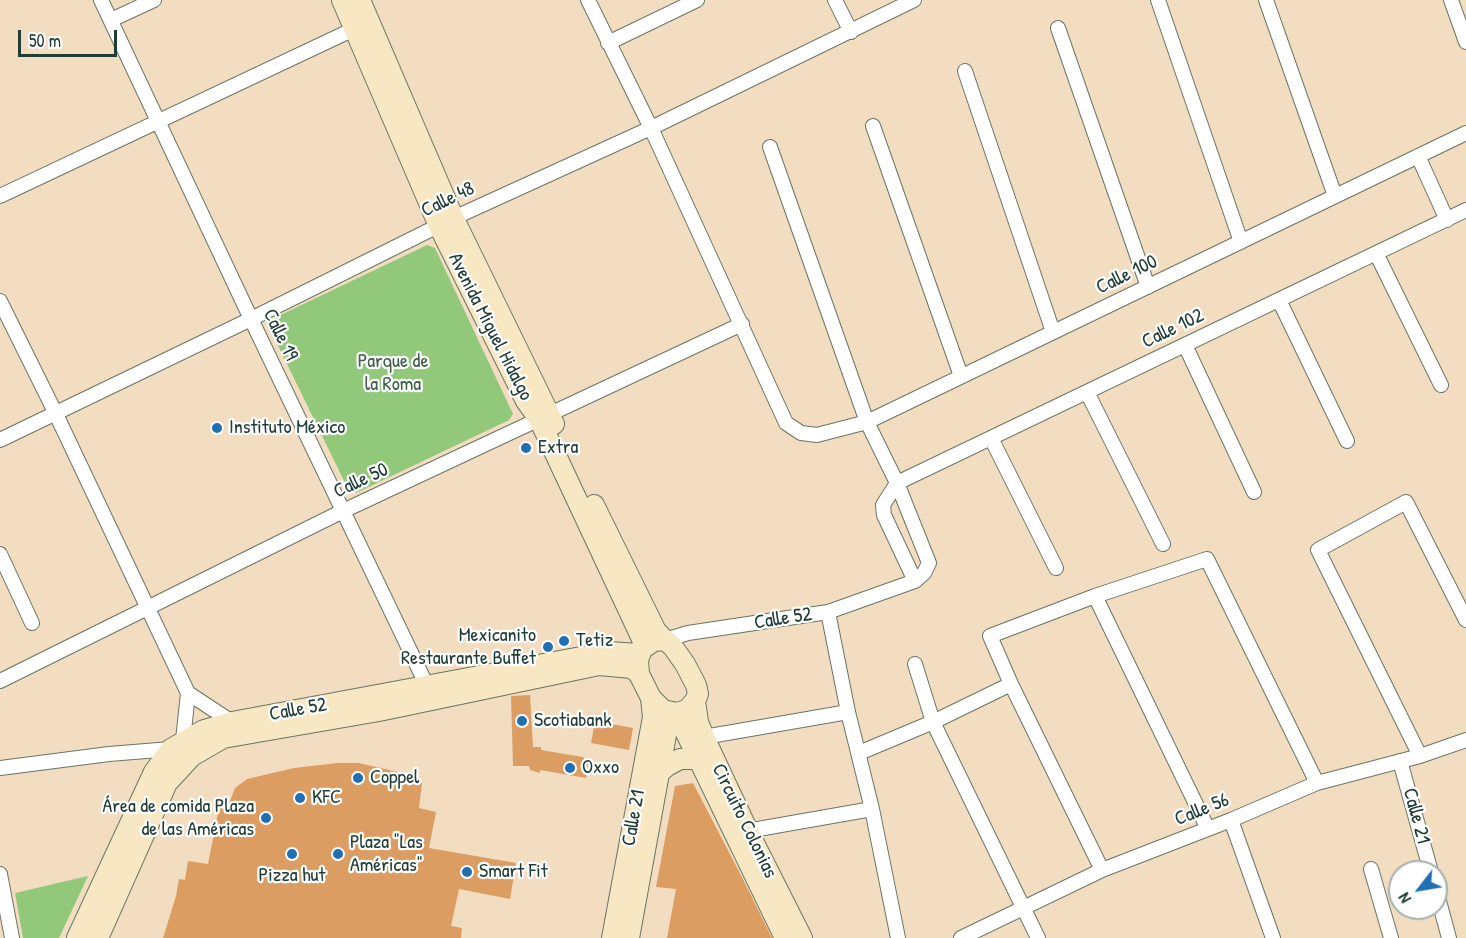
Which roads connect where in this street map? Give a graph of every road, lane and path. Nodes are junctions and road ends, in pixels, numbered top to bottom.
1 (101, 0) edge
2 (154, 0) edge
3 (342, 0) edge
4 (360, 0) edge
5 (588, 0) edge
6 (697, 0) edge
7 (835, 0) edge
8 (914, 0) edge
9 (1158, 0) edge
10 (1266, 0) edge
11 (1451, 0) edge
12 (111, 20) junction
13 (1058, 28) dead end
14 (354, 29) junction
15 (851, 32) junction
16 (1466, 42) edge
17 (608, 43) junction
18 (965, 71) dead end
19 (158, 121) junction
20 (873, 126) dead end
21 (651, 128) junction
22 (1466, 133) edge
23 (770, 147) dead end
24 (1418, 156) junction
25 (0, 196) edge
26 (1335, 196) junction
27 (1466, 210) edge
28 (1447, 220) junction
29 (446, 222) junction
30 (1241, 242) junction
31 (1376, 253) junction
32 (1148, 287) junction
33 (1279, 300) junction
34 (0, 301) edge
35 (251, 319) junction
36 (742, 324) junction
37 (1053, 332) junction
38 (1185, 345) junction
39 (961, 376) junction
40 (1441, 385) dead end
41 (1087, 392) junction
42 (55, 412) junction
43 (544, 417) junction
44 (867, 422) junction
45 (991, 438) junction
46 (0, 440) edge
47 (1347, 441) dead end
48 (897, 483) junction
49 (1254, 492) dead end
50 (343, 511) junction
51 (1163, 544) dead end
52 (0, 554) edge
53 (1056, 568) dead end
54 (915, 581) junction
55 (1095, 596) junction
56 (147, 610) junction
57 (828, 612) junction
58 (1466, 620) edge
59 (32, 623) dead end
60 (702, 632) junction
61 (665, 640) junction
62 (640, 651) junction
63 (681, 658) junction
64 (915, 664) dead end
65 (538, 672) junction
66 (639, 674) junction
67 (0, 681) edge
68 (1011, 684) junction
69 (427, 686) junction
70 (188, 693) junction
71 (651, 698) junction
72 (682, 709) junction
73 (848, 712) junction
74 (232, 722) junction
75 (933, 722) junction
76 (704, 737) junction
77 (1466, 740) edge
78 (177, 745) junction
79 (859, 753) junction
80 (1420, 756) junction
81 (698, 759) junction
82 (1400, 761) junction
83 (0, 768) edge
84 (659, 773) junction
85 (1317, 783) junction
86 (872, 809) junction
87 (1231, 820) junction
88 (1208, 829) junction
89 (741, 832) junction
90 (1428, 860) edge
91 (1371, 869) dead end
92 (1102, 870) junction
93 (0, 874) edge
94 (1024, 909) junction
95 (1444, 920) edge
96 (12, 938) edge
97 (78, 938) edge
98 (98, 938) edge
99 (612, 938) edge
100 (629, 938) edge
101 (785, 938) edge
102 (802, 938) edge
103 (898, 938) edge
104 (962, 938) edge
105 (1038, 938) edge
106 (1273, 938) edge
107 (1391, 938) edge
108 (1449, 938) edge

1 - 12 street, Calle 19
2 - 12 street
3 - 14 street, Avenida Miguel Hidalgo
4 - 29 street, Avenida Miguel Hidalgo
5 - 17 street
6 - 17 street
7 - 15 street
8 - 15 street, Calle 48
9 - 30 street
10 - 26 street
11 - 16 street
12 - 19 street, Calle 19
13 - 32 street
14 - 19 street
14 - 29 street, Avenida Miguel Hidalgo
15 - 21 street, Calle 48
17 - 21 street
18 - 37 street
19 - 25 street
19 - 35 street, Calle 19
20 - 39 street
21 - 29 street, Calle 48
21 - 36 street
22 - 24 street, Calle 100
23 - 44 street
24 - 26 street, Calle 100
24 - 28 street
26 - 30 street, Calle 100
27 - 28 street, Calle 102
28 - 31 street, Calle 102
29 - 35 street, Calle 48
29 - 43 street, Avenida Miguel Hidalgo
30 - 32 street, Calle 100
31 - 33 street, Calle 102
31 - 40 street
32 - 37 street, Calle 100
33 - 38 street, Calle 102
33 - 47 street
34 - 42 street
35 - 42 street, Calle 48
35 - 50 street, Calle 19
36 - 43 street, Calle 50
36 - 44 street, Calle 100
37 - 39 street, Calle 100
38 - 41 street, Calle 102
38 - 49 street
39 - 44 street, Calle 100
41 - 45 street, Calle 102
41 - 51 street
42 - 46 street, Calle 48
42 - 56 street
43 - 50 street, Calle 50
43 - 61 street, Avenida Miguel Hidalgo
43 - 62 street, Avenida Miguel Hidalgo
44 - 48 street
45 - 48 street, Calle 102
45 - 53 street
48 - 54 street
48 - 54 street
50 - 56 street, Calle 50
50 - 69 street, Calle 19
52 - 59 street
54 - 57 street, Calle 52
55 - 68 street
55 - 85 street
55 - 88 street
56 - 67 street, Calle 50
56 - 70 street
57 - 60 street, Calle 52
57 - 73 street
58 - 80 street
60 - 61 street, Calle 52
60 - 63 street
61 - 62 street
61 - 63 street
62 - 65 street, Calle 52
62 - 66 street
63 - 72 street
64 - 75 street
65 - 66 street, Calle 52
65 - 69 street, Calle 52
65 - 98 street, Calle 52
66 - 71 street
68 - 75 street
68 - 92 street
69 - 74 street, Calle 52
70 - 74 street
70 - 78 street
71 - 72 street
71 - 99 street, Calle 21
72 - 76 street, Circuito Colonias
72 - 81 street, Circuito Colonias
72 - 84 street, Calle 21
73 - 76 street
73 - 79 street
74 - 78 street, Calle 52
75 - 79 street
75 - 94 street
76 - 89 street, Circuito Colonias
77 - 80 street, Calle 56
78 - 83 street
78 - 97 street
79 - 86 street
80 - 82 street, Calle 56
81 - 84 street
81 - 89 street, Circuito Colonias
82 - 85 street, Calle 56
82 - 90 street, Calle 21
84 - 100 street, Calle 21
85 - 87 street, Calle 56
86 - 89 street
86 - 103 street
87 - 88 street, Calle 56
87 - 106 street
88 - 92 street, Calle 56
89 - 101 street, Circuito Colonias
89 - 102 street, Circuito Colonias
91 - 107 street
92 - 94 street, Calle 56
93 - 96 street
94 - 104 street, Calle 56
94 - 105 street
95 - 108 street

